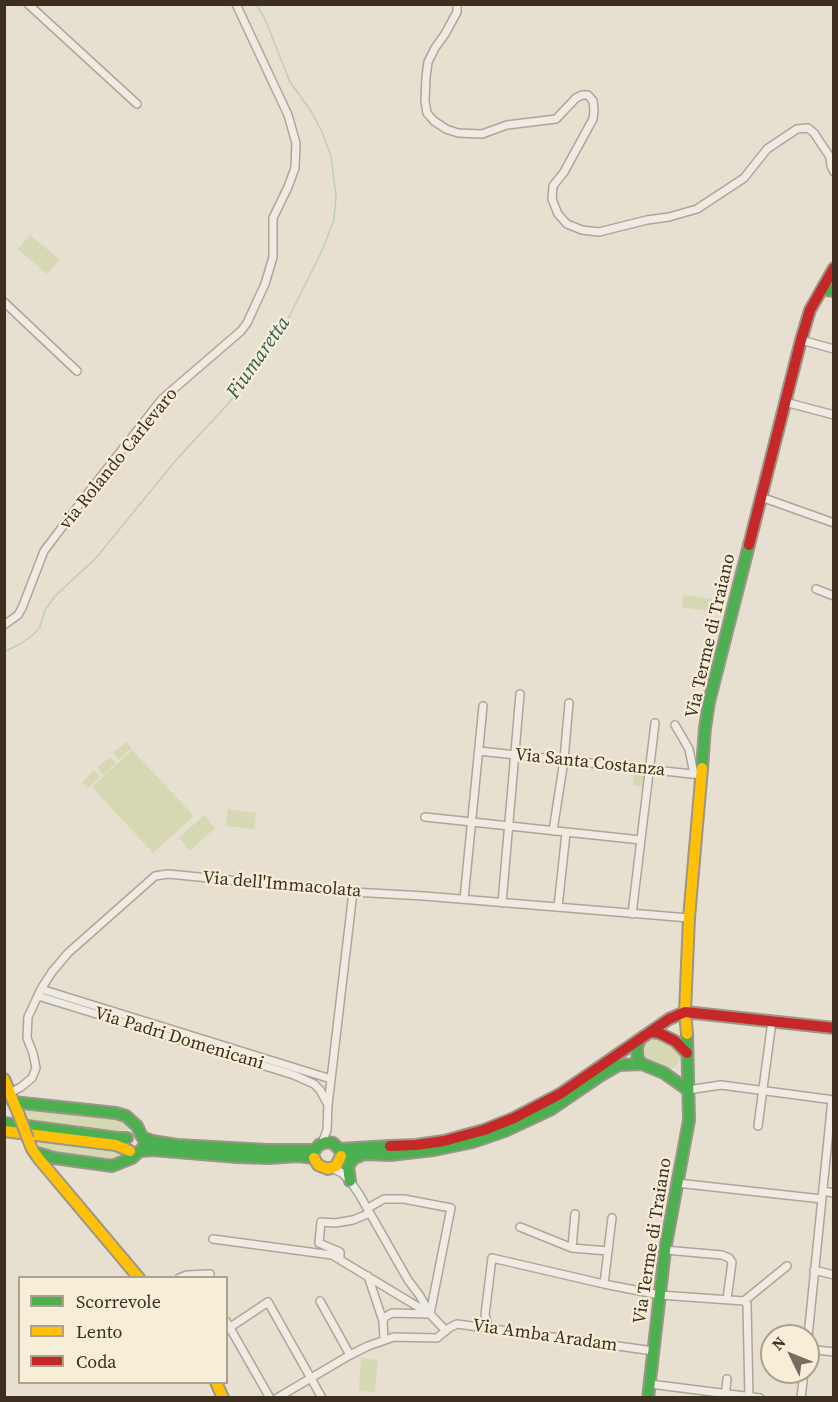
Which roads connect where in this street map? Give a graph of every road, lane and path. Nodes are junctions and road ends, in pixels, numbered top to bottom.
1 (28, 4) edge
2 (236, 4) edge
3 (457, 4) edge
4 (137, 104) dead end
5 (834, 171) edge
6 (834, 268) edge
7 (830, 284) edge
8 (4, 302) edge
9 (801, 340) junction
10 (834, 349) edge
11 (77, 371) dead end
12 (785, 402) junction
13 (834, 415) edge
14 (761, 497) junction
15 (834, 523) edge
16 (816, 589) dead end
17 (834, 596) edge
18 (4, 625) edge
19 (520, 694) dead end
20 (569, 703) dead end
21 (483, 706) dead end
22 (655, 723) dead end
23 (675, 725) dead end
24 (479, 751) junction
25 (514, 755) junction
26 (564, 760) junction
27 (649, 769) junction
28 (697, 775) junction
29 (425, 817) dead end
30 (472, 823) junction
31 (508, 827) junction
32 (552, 831) junction
33 (566, 833) junction
34 (640, 840) junction
35 (353, 892) junction
36 (464, 900) junction
37 (502, 903) junction
38 (558, 907) junction
39 (632, 914) junction
40 (689, 918) junction
41 (40, 992) junction
42 (685, 1012) junction
43 (772, 1021) junction
44 (834, 1028) edge
45 (651, 1032) junction
46 (640, 1039) junction
47 (687, 1056) junction
48 (642, 1064) junction
49 (664, 1073) junction
50 (322, 1077) junction
51 (4, 1079) edge
52 (331, 1082) junction
53 (318, 1088) junction
54 (688, 1090) junction
55 (763, 1090) junction
56 (12, 1097) junction
57 (833, 1100) edge
58 (328, 1105) junction
59 (4, 1123) edge
60 (758, 1126) dead end
61 (4, 1131) edge
62 (141, 1136) junction
63 (127, 1138) junction
64 (136, 1151) junction
65 (34, 1152) junction
66 (364, 1154) junction
67 (331, 1156) junction
68 (66, 1160) junction
69 (58, 1180) junction
70 (351, 1181) junction
71 (677, 1183) junction
72 (834, 1193) edge
73 (822, 1195) junction
74 (369, 1211) junction
75 (575, 1214) dead end
76 (612, 1218) dead end
77 (520, 1227) dead end
78 (213, 1239) dead end
79 (572, 1248) junction
80 (665, 1250) junction
81 (608, 1251) junction
82 (340, 1259) junction
83 (787, 1266) dead end
84 (814, 1270) junction
85 (834, 1275) edge
86 (137, 1276) edge
87 (184, 1276) edge
88 (210, 1276) edge
89 (368, 1276) junction
90 (604, 1284) junction
91 (660, 1295) junction
92 (727, 1299) junction
93 (320, 1301) dead end
94 (746, 1302) junction
95 (430, 1314) junction
96 (383, 1321) junction
97 (809, 1324) edge
98 (228, 1326) edge
99 (489, 1329) junction
100 (446, 1331) junction
101 (384, 1340) junction
102 (654, 1351) junction
103 (350, 1355) junction
104 (311, 1377) junction
105 (727, 1379) dead end
106 (216, 1384) edge
107 (650, 1384) junction
108 (725, 1395) edge
109 (749, 1397) edge
110 (222, 1398) edge
111 (270, 1398) edge
112 (277, 1398) edge
113 (322, 1398) edge
114 (648, 1398) edge
115 (760, 1398) edge

1 - 4 street
2 - 18 street, via Rolando Carlevaro
3 - 5 street
6 - 7 street, Via Terme di Traiano
7 - 9 street, Via Terme di Traiano
8 - 11 street
9 - 10 street
9 - 12 street, Via Terme di Traiano
12 - 13 street
12 - 14 street, Via Terme di Traiano
14 - 15 street
14 - 28 street, Via Terme di Traiano
16 - 17 street
19 - 25 street
20 - 26 street
21 - 24 street
22 - 27 street
23 - 28 street, Via Terme di Traiano
24 - 25 street, Via Santa Costanza
24 - 30 street
25 - 26 street, Via Santa Costanza
25 - 31 street
26 - 27 street, Via Santa Costanza
26 - 32 street
27 - 28 street, Via Santa Costanza
27 - 34 street
28 - 40 street, Via Terme di Traiano
29 - 30 street
30 - 31 street
30 - 36 street
31 - 32 street
31 - 37 street
32 - 33 street
33 - 34 street
33 - 38 street
34 - 39 street
35 - 36 street, Via dell'Immacolata
35 - 41 street, Via dell'Immacolata
35 - 52 street
36 - 37 street, Via dell'Immacolata
37 - 38 street, Via dell'Immacolata
38 - 39 street, Via dell'Immacolata
39 - 40 street, Via dell'Immacolata
40 - 42 street, Via Terme di Traiano
41 - 50 street, Via Padri Domenicani
41 - 53 street, Via Padri Domenicani
41 - 56 street, Via dell'Immacolata
42 - 43 street
42 - 45 street
42 - 47 street, Via Terme di Traiano
43 - 44 street
43 - 55 street
45 - 46 street
45 - 47 street
46 - 48 street
46 - 67 street
47 - 49 street
47 - 54 street, Via Terme di Traiano
48 - 49 street
48 - 66 street
49 - 54 street
50 - 52 street, Via Padri Domenicani
50 - 53 street
51 - 56 street
52 - 53 street
52 - 58 street
53 - 58 street
54 - 55 street
54 - 71 street, Via Terme di Traiano
55 - 57 street
55 - 60 street
56 - 62 street
56 - 65 street, bridge
57 - 73 street
58 - 67 street
59 - 63 street
61 - 64 street
62 - 63 street
62 - 64 street
62 - 67 street
63 - 64 street
64 - 67 street
64 - 68 street
65 - 68 street
65 - 69 street
66 - 67 street
66 - 70 street
67 - 70 street
68 - 69 street
69 - 86 street
70 - 74 street
71 - 73 street
71 - 80 street, Via Terme di Traiano
72 - 73 street
73 - 84 street
74 - 82 street
74 - 95 street
74 - 95 street
75 - 79 street
76 - 81 street
77 - 79 street
78 - 82 street
79 - 81 street
80 - 91 street, Via Terme di Traiano
80 - 92 street
81 - 90 street
82 - 89 street
83 - 94 street
84 - 85 street
84 - 97 street
87 - 88 street
89 - 95 street
89 - 96 street
90 - 91 street
90 - 99 street
91 - 92 street
91 - 102 street, Via Terme di Traiano
92 - 94 street
93 - 103 street
94 - 109 street
95 - 96 street
95 - 100 street
96 - 101 street
98 - 104 street
98 - 111 street
99 - 100 street, Via Amba Aradam
99 - 102 street, Via Amba Aradam
100 - 101 street, Via Amba Aradam
101 - 103 street, Via Amba Aradam
102 - 107 street, Via Terme di Traiano
103 - 104 street, Via Amba Aradam
104 - 112 street, Via Amba Aradam
104 - 113 street
105 - 108 street
106 - 110 street
107 - 108 street
107 - 114 street, Via Terme di Traiano
108 - 109 street
109 - 115 street

